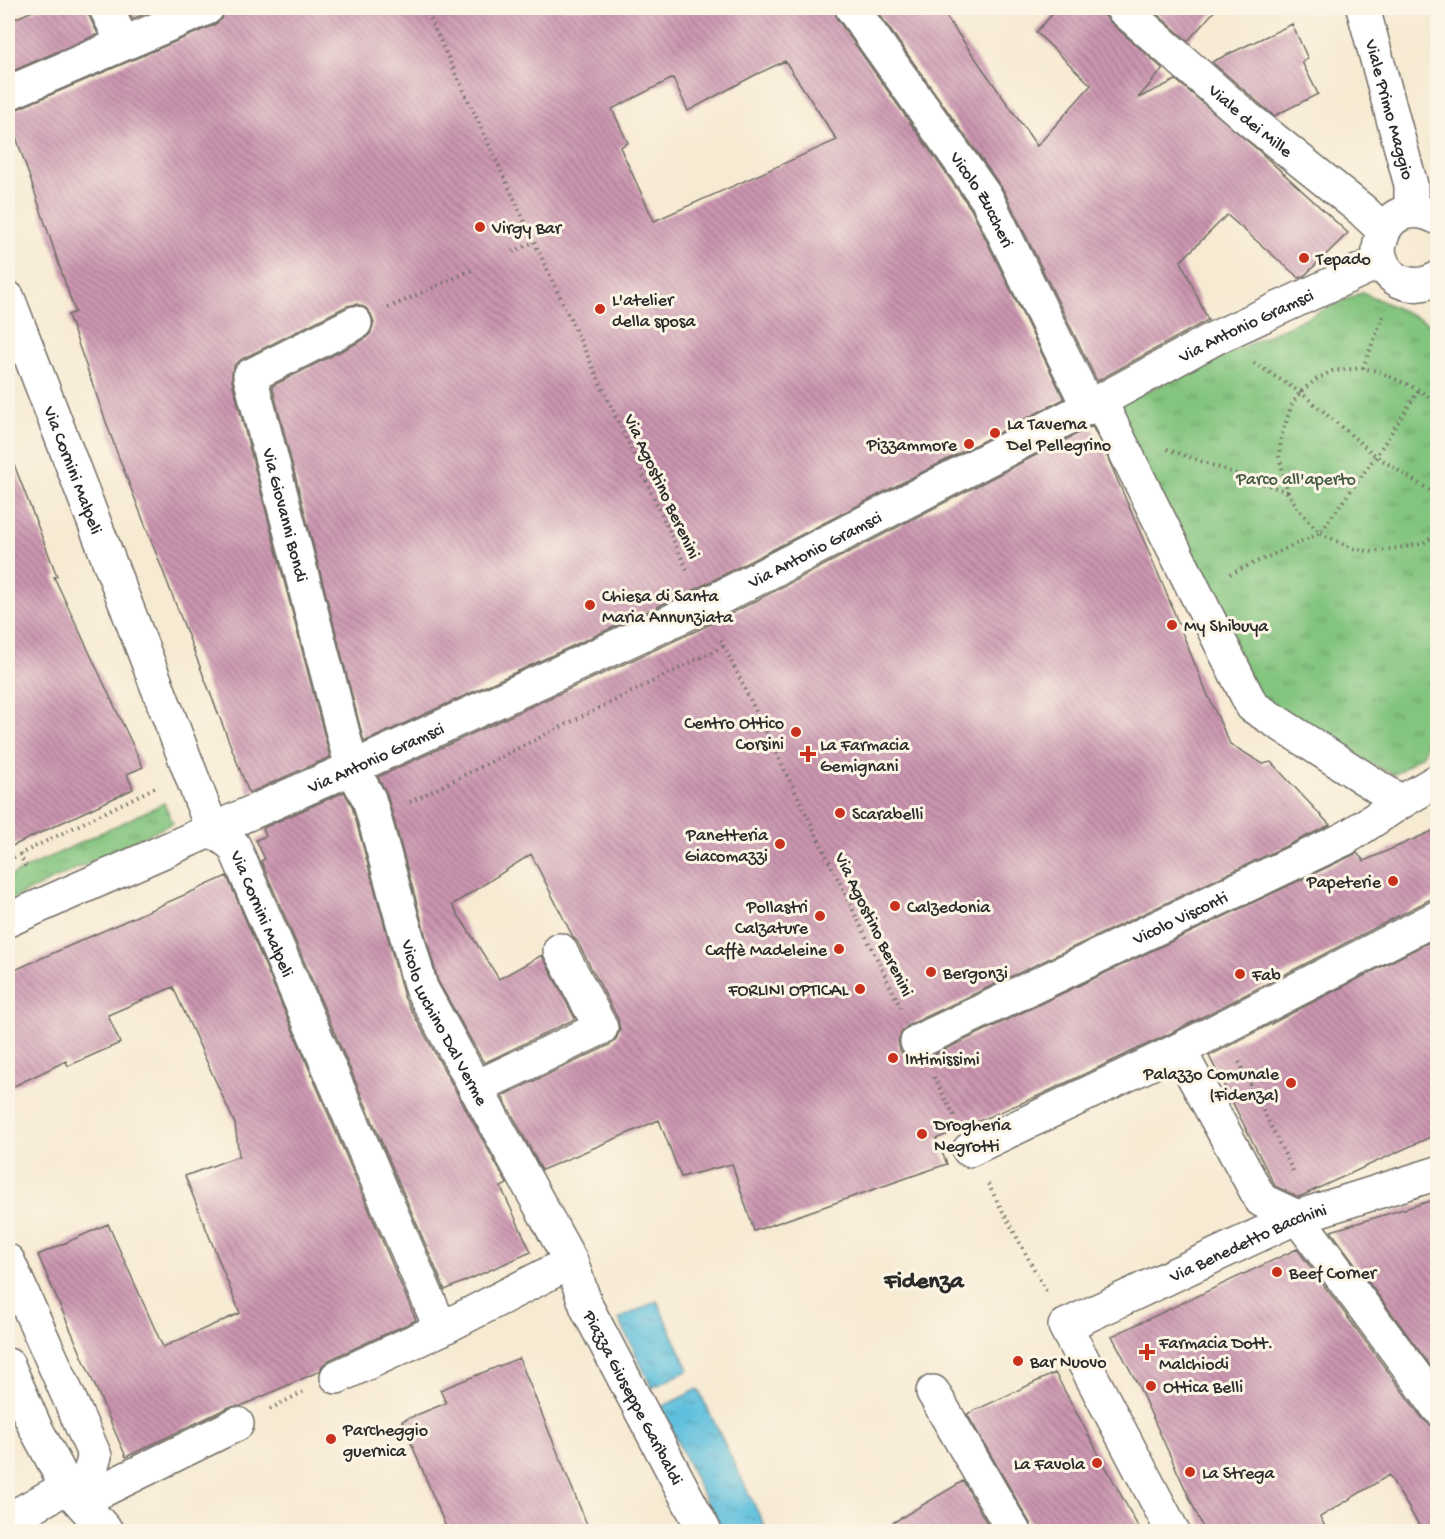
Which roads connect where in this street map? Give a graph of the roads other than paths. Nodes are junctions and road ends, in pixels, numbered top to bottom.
1 (106, 8) edge
2 (207, 8) edge
3 (852, 8) edge
4 (1122, 8) edge
5 (1363, 8) edge
6 (123, 43) junction
7 (8, 93) edge
8 (1424, 215) edge
9 (1383, 230) junction
10 (1383, 265) junction
11 (1437, 279) edge
12 (8, 298) edge
13 (355, 323) road end
14 (1093, 404) junction
15 (352, 768) junction
16 (1437, 781) edge
17 (1401, 802) junction
18 (212, 830) junction
19 (1437, 917) edge
20 (8, 920) edge
21 (560, 950) dead end
22 (917, 1042) road end
23 (1179, 1050) junction
24 (475, 1088) junction
25 (969, 1150) road end
26 (1437, 1173) edge
27 (1306, 1214) junction
28 (8, 1261) edge
29 (570, 1262) junction
30 (441, 1329) junction
31 (8, 1365) edge
32 (337, 1377) road end
33 (1428, 1377) edge
34 (933, 1392) dead end
35 (1437, 1408) edge
36 (237, 1424) road end
37 (74, 1494) junction
38 (8, 1520) edge
39 (1166, 1529) edge
40 (107, 1532) edge
41 (705, 1532) edge
42 (1014, 1532) edge

1 - 6 street
2 - 6 street
3 - 14 street, Vicolo Zuccheri
4 - 9 street, Viale dei Mille
5 - 8 street, Viale Primo Maggio
6 - 7 street
8 - 9 street
9 - 10 street
10 - 11 street
10 - 14 street, Via Antonio Gramsci
12 - 18 street, Via Cornini Malpeli
13 - 15 street, Via Giovanni Bondi
14 - 15 street, Via Antonio Gramsci
14 - 17 street, Vicolo Zuccheri
15 - 18 street, Via Antonio Gramsci
15 - 24 street, Vicolo Luchino Dal Verme
16 - 17 street, Vicolo Visconti
17 - 22 street, Vicolo Visconti
18 - 20 street, Via Antonio Gramsci
18 - 30 street, Via Cornini Malpeli
19 - 23 street
21 - 24 street
23 - 25 street
23 - 27 street
24 - 29 street, Vicolo Luchino Dal Verme
26 - 27 street, Via Benedetto Bacchini
27 - 33 street
27 - 39 street, Via Benedetto Bacchini
28 - 37 street
29 - 30 street
29 - 41 street, Piazza Giuseppe Garibaldi
30 - 32 street
31 - 37 street
33 - 35 street
34 - 42 street
36 - 37 street
37 - 38 street
37 - 40 street

